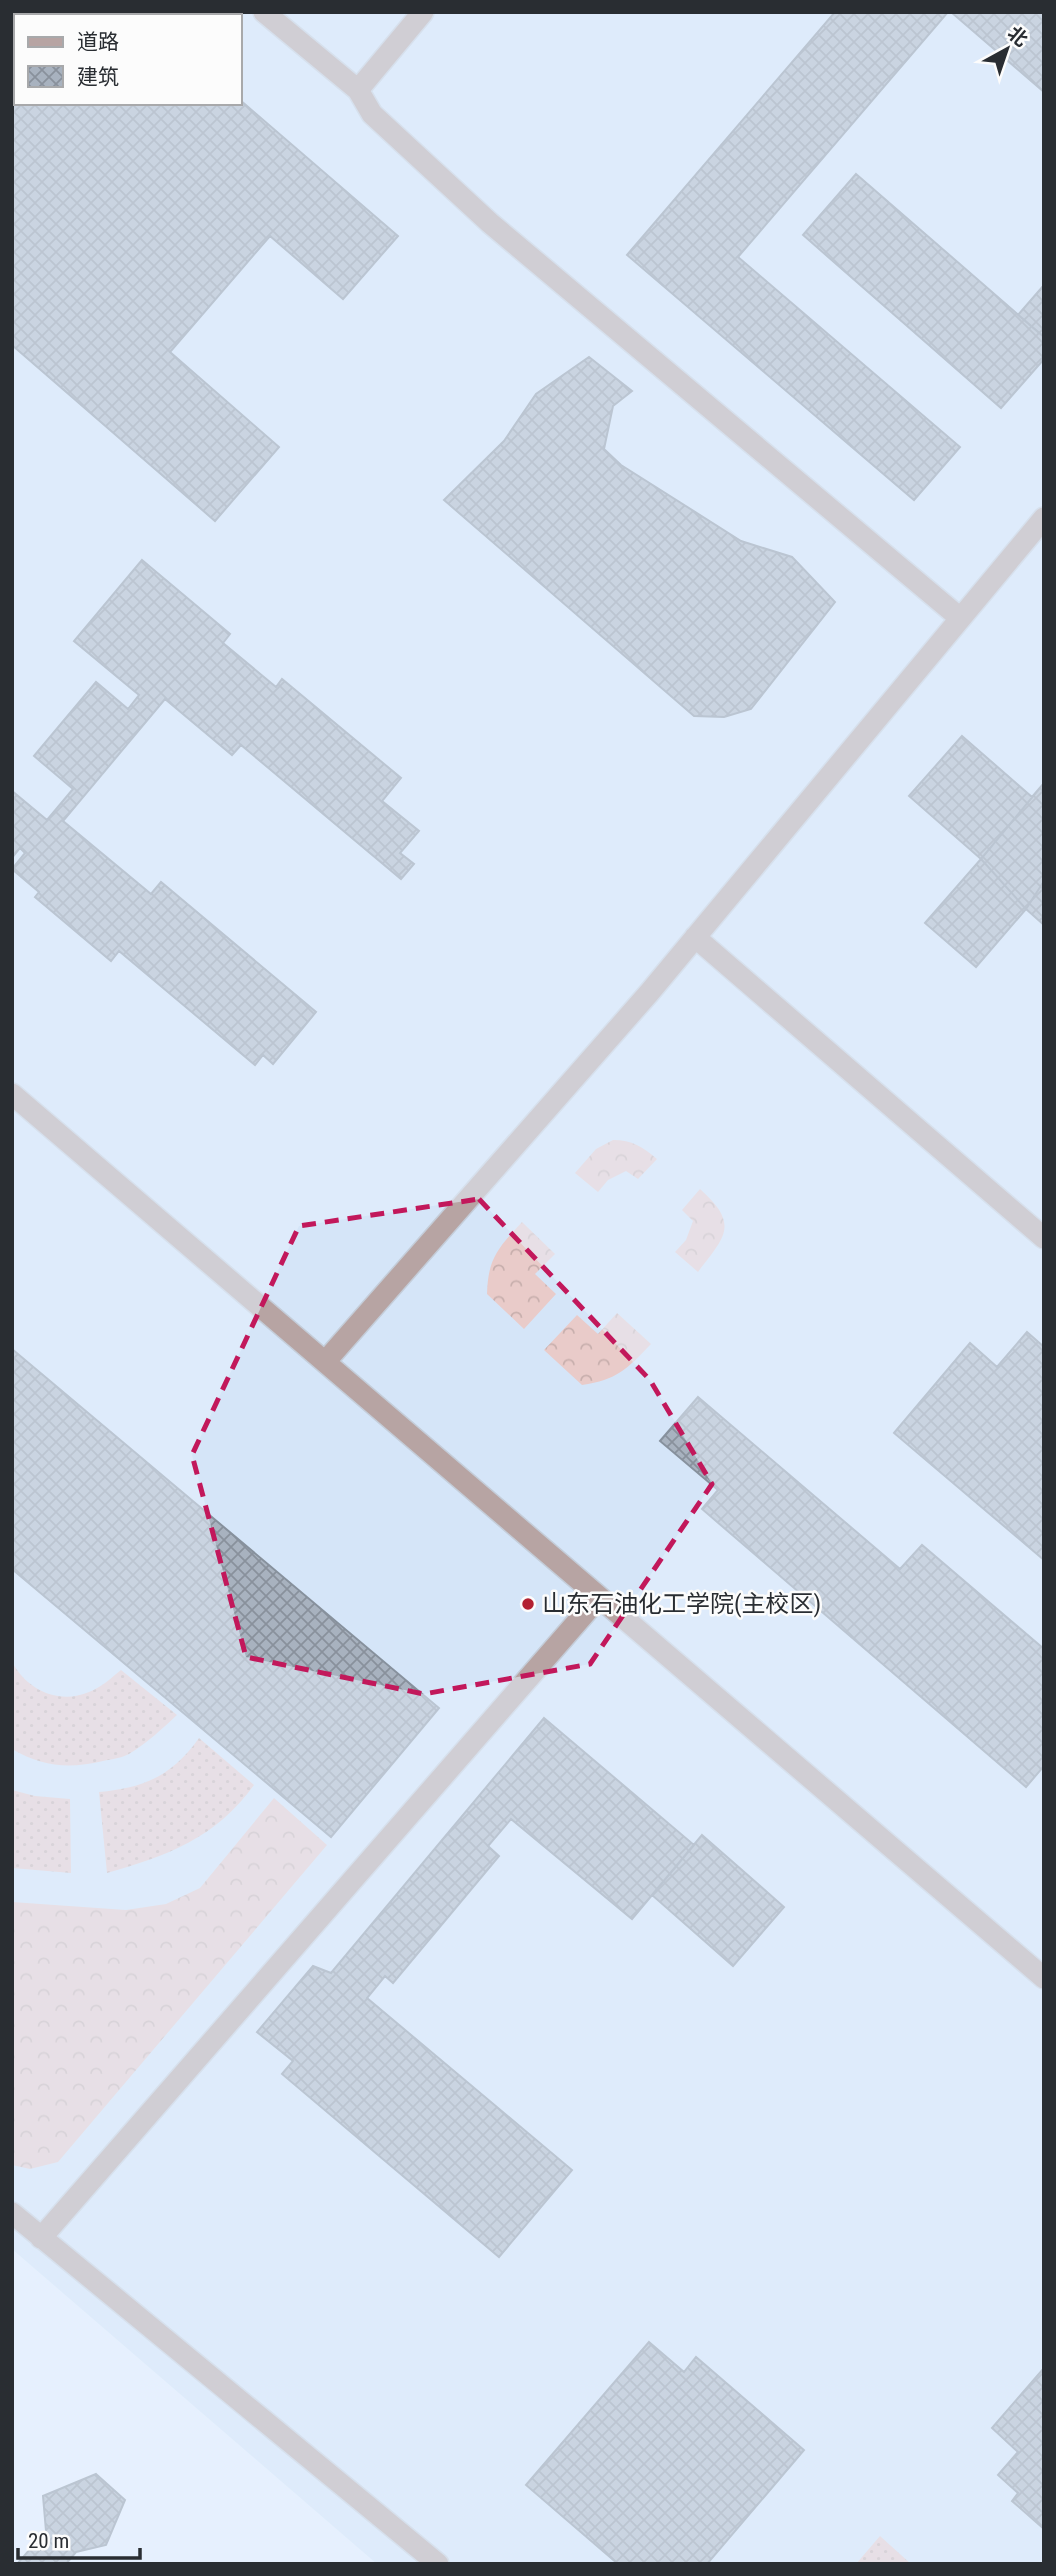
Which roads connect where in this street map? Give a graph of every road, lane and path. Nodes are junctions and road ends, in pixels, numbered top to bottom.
1 (264, 12) edge
2 (424, 12) edge
3 (358, 90) junction
4 (1044, 518) edge
5 (961, 618) junction
6 (695, 937) junction
7 (12, 1094) edge
8 (1044, 1238) edge
9 (325, 1362) junction
10 (599, 1598) junction
11 (1044, 1978) edge
12 (12, 2213) edge
13 (41, 2238) junction
14 (438, 2564) edge

1 - 3 lane
2 - 3 lane
3 - 5 lane
4 - 5 lane
5 - 6 lane
6 - 8 lane
6 - 9 lane
7 - 9 lane
9 - 10 lane
10 - 11 lane
10 - 13 lane
12 - 13 lane
13 - 14 lane

